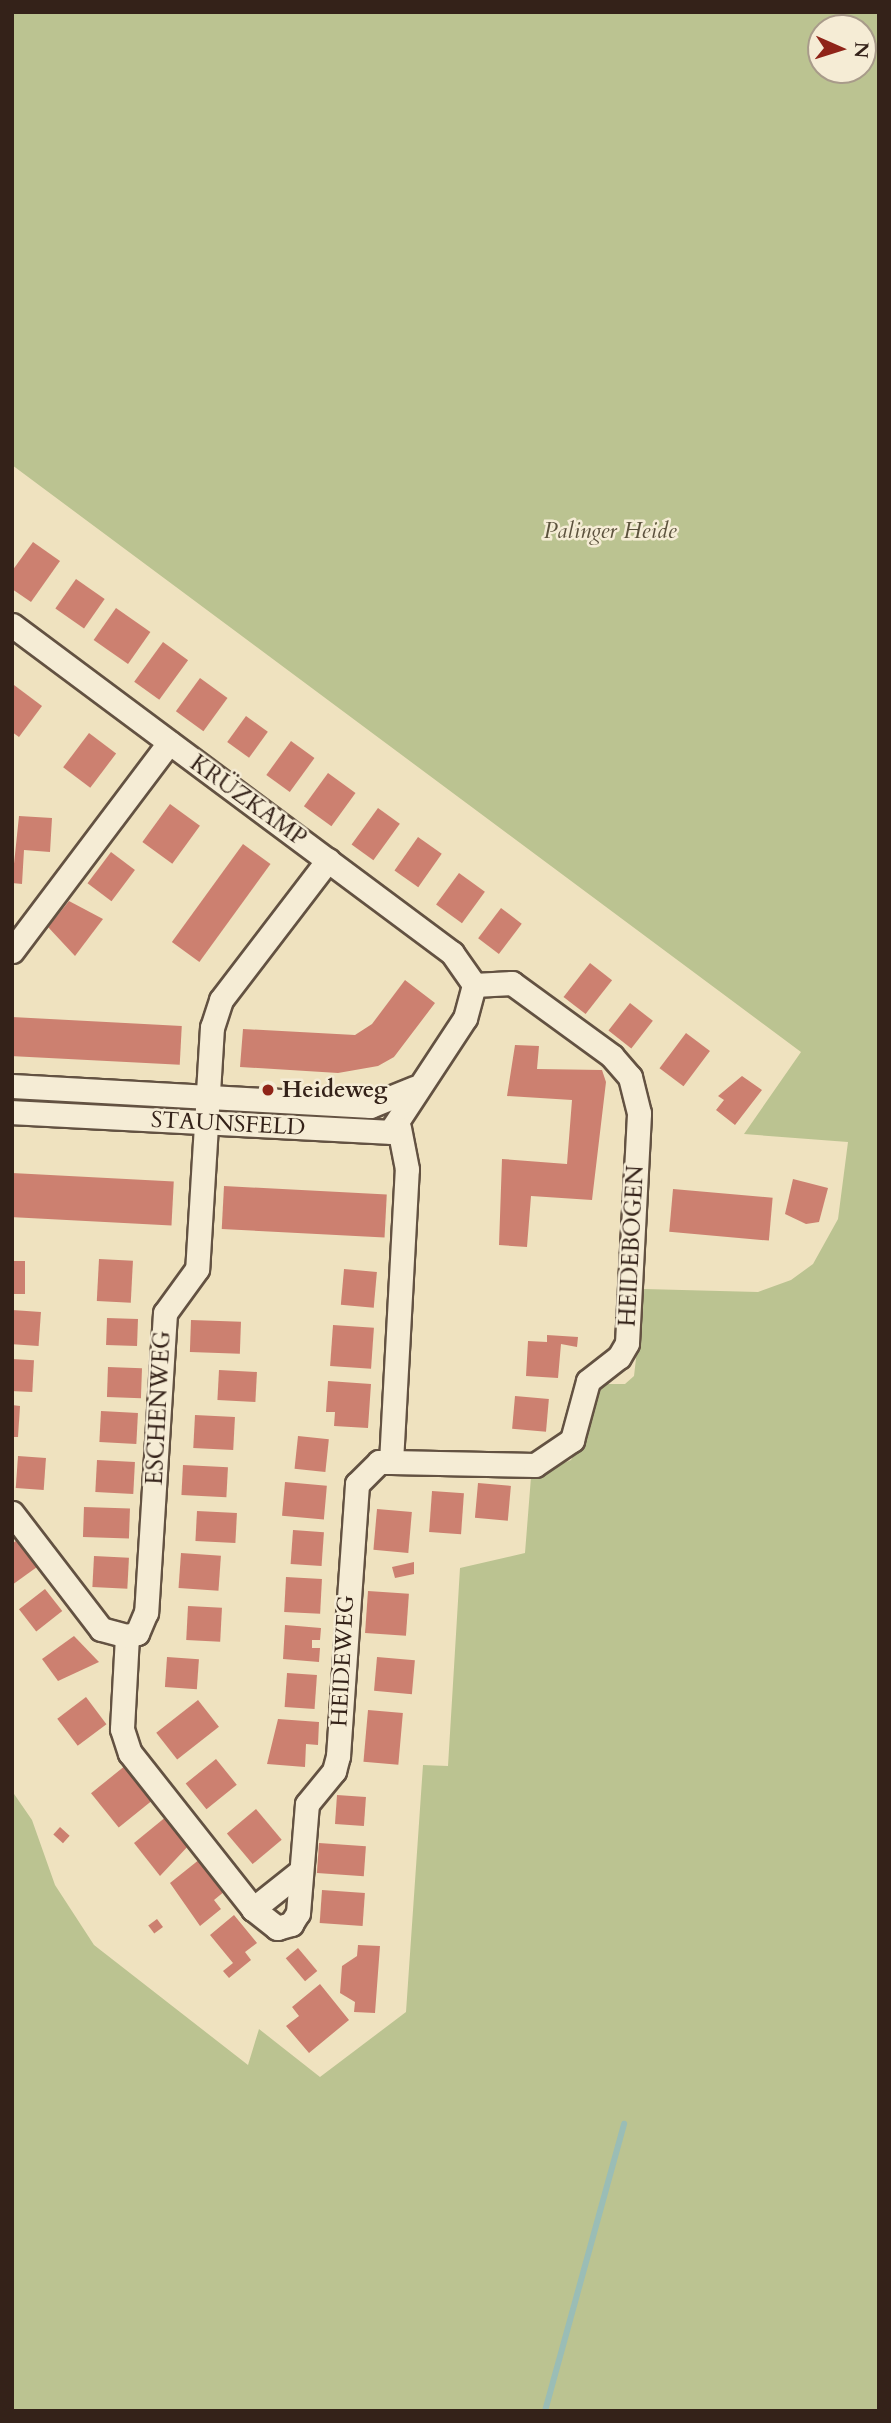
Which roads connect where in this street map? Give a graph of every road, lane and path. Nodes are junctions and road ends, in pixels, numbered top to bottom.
1 (12, 625) edge
2 (169, 743) junction
3 (327, 860) junction
4 (12, 951) edge
5 (474, 985) junction
6 (12, 1086) edge
7 (414, 1088) junction
8 (208, 1097) junction
9 (12, 1112) edge
10 (206, 1123) junction
11 (398, 1128) junction
12 (391, 1462) junction
13 (12, 1513) edge
14 (127, 1636) junction
15 (302, 1871) junction
16 (253, 1909) junction

1 - 2 street, KRÜZKAMP
2 - 3 street, KRÜZKAMP
2 - 4 street
3 - 5 street, KRÜZKAMP
3 - 8 street, ESCHENWEG
5 - 7 street
5 - 12 street, HEIDEBOGEN
6 - 8 street, STAUNSFELD
7 - 8 street, STAUNSFELD
7 - 11 street
8 - 10 street, ESCHENWEG
9 - 10 street, STAUNSFELD
10 - 11 street, STAUNSFELD
10 - 14 street, ESCHENWEG
11 - 12 street
12 - 15 street, HEIDEWEG
13 - 14 street
14 - 16 street
15 - 16 street
15 - 16 street, HEIDEWEG

